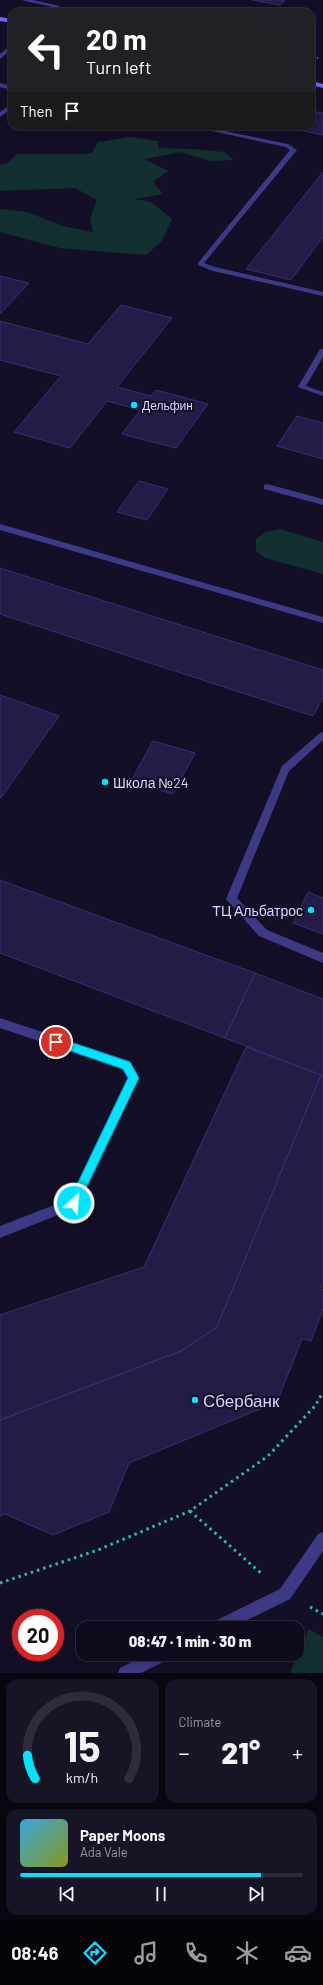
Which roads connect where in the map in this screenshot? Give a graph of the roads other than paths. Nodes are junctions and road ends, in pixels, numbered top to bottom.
1 (24, 0) edge
2 (61, 0) edge
3 (57, 6) junction
4 (55, 8) edge
5 (8, 50) edge
6 (0, 57) edge
7 (8, 108) edge
8 (0, 115) edge
9 (210, 130) edge
10 (323, 294) edge
11 (323, 351) edge
12 (323, 394) edge
13 (267, 487) dead end
14 (323, 502) edge
15 (0, 527) edge
16 (323, 620) edge
17 (323, 735) edge
18 (323, 958) edge
19 (0, 1023) edge
20 (0, 1232) edge
21 (323, 1540) edge
22 (230, 1621) edge
23 (150, 1661) edge
24 (125, 1673) edge

1 - 3 lane
2 - 3 lane
3 - 4 lane
5 - 6 lane
7 - 8 lane
9 - 10 lane
11 - 12 lane
13 - 14 lane
15 - 16 lane
17 - 18 lane
19 - 20 lane
21 - 22 lane
23 - 24 lane

